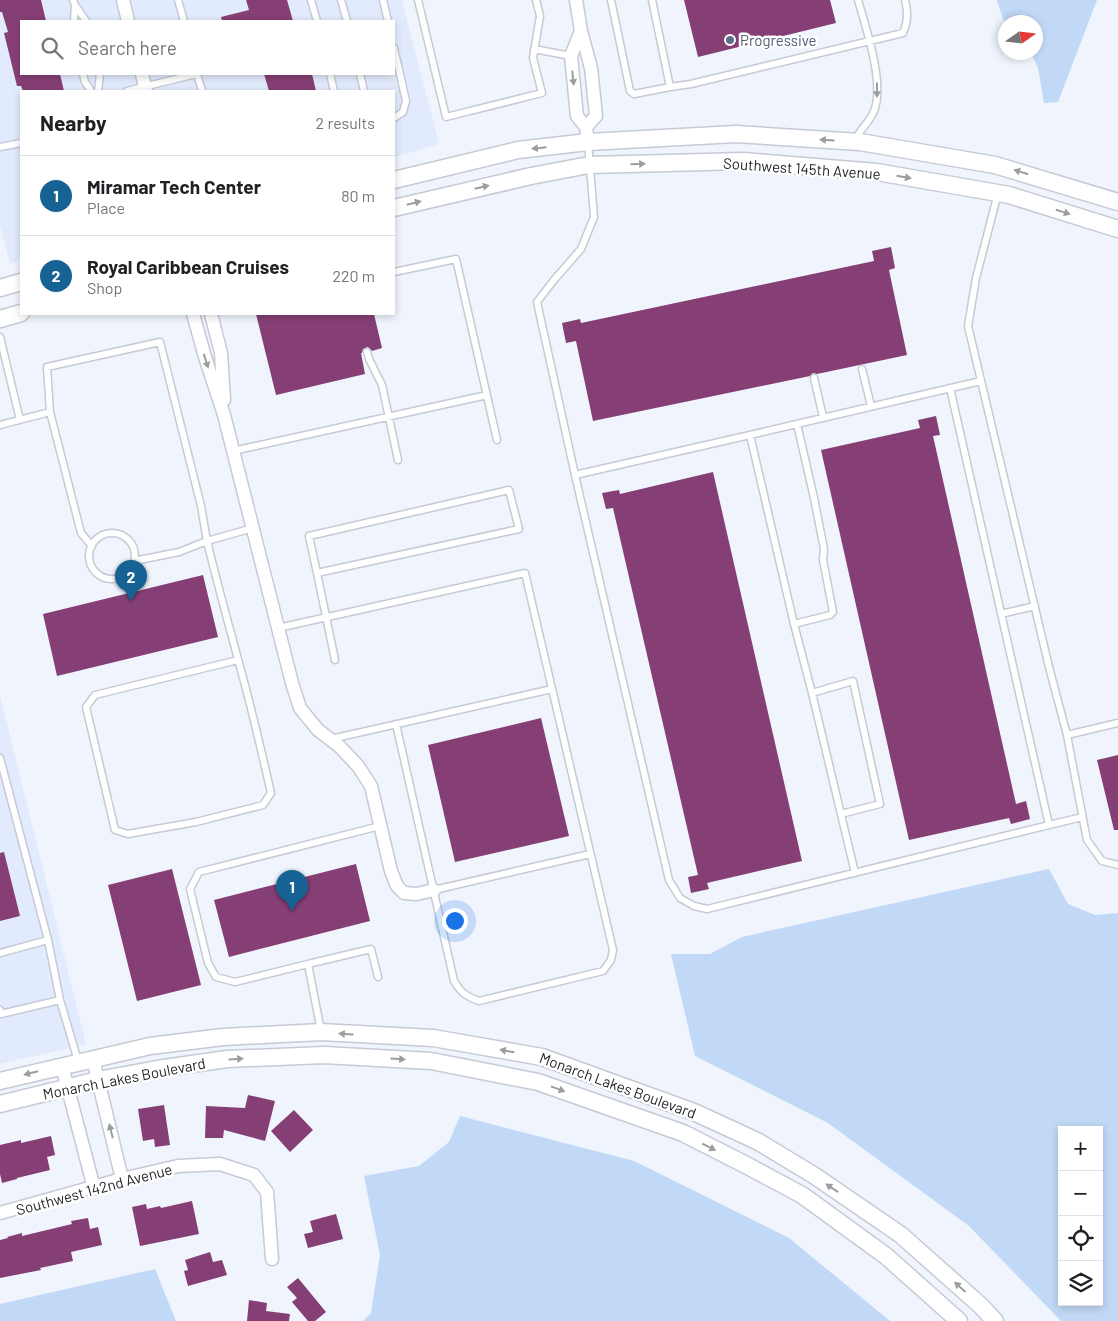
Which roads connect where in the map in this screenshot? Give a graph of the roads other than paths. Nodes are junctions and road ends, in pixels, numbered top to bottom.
1 (123, 0) edge
2 (178, 0) edge
3 (311, 0) edge
4 (341, 0) edge
5 (383, 0) edge
6 (418, 0) edge
7 (536, 0) edge
8 (576, 0) edge
9 (611, 0) edge
10 (652, 0) edge
11 (858, 0) edge
12 (905, 0) edge
13 (74, 2) edge
14 (74, 20) edge
15 (85, 20) edge
16 (128, 20) edge
17 (184, 20) edge
18 (316, 20) edge
19 (347, 20) edge
20 (388, 20) edge
21 (580, 31) junction
22 (870, 42) junction
23 (534, 49) junction
24 (395, 52) edge
25 (571, 56) junction
26 (83, 75) edge
27 (100, 75) edge
28 (142, 75) edge
29 (194, 75) edge
30 (197, 75) edge
31 (330, 75) edge
32 (360, 75) edge
33 (670, 87) junction
34 (145, 89) edge
35 (90, 90) edge
36 (98, 90) edge
37 (202, 90) edge
38 (334, 90) edge
39 (364, 90) edge
40 (395, 117) edge
41 (587, 134) junction
42 (855, 141) junction
43 (20, 145) edge
44 (0, 148) edge
45 (589, 165) junction
46 (395, 180) edge
47 (998, 193) junction
48 (1118, 202) edge
49 (395, 208) edge
50 (1118, 229) edge
51 (395, 272) edge
52 (20, 282) edge
53 (0, 288) edge
54 (20, 313) edge
55 (193, 315) edge
56 (211, 315) edge
57 (0, 319) edge
58 (0, 337) edge
59 (367, 352) dead end
60 (862, 369) dead end
61 (814, 378) dead end
62 (981, 381) junction
63 (950, 388) junction
64 (487, 395) junction
65 (871, 406) junction
66 (50, 412) junction
67 (224, 415) junction
68 (389, 417) junction
69 (823, 417) junction
70 (20, 420) junction
71 (797, 424) junction
72 (0, 426) edge
73 (750, 436) junction
74 (497, 440) dead end
75 (233, 451) junction
76 (398, 460) dead end
77 (575, 474) junction
78 (253, 528) junction
79 (207, 541) junction
80 (92, 546) junction
81 (134, 561) junction
82 (317, 573) junction
83 (1034, 606) junction
84 (1001, 614) junction
85 (325, 617) junction
86 (794, 624) junction
87 (278, 628) junction
88 (238, 660) junction
89 (335, 660) dead end
90 (552, 689) junction
91 (812, 693) junction
92 (1118, 723) edge
93 (396, 724) junction
94 (1067, 734) junction
95 (330, 739) junction
96 (0, 758) edge
97 (841, 814) junction
98 (1082, 817) junction
99 (1048, 825) junction
100 (380, 826) junction
101 (590, 854) junction
102 (1118, 865) edge
103 (855, 873) junction
104 (434, 890) junction
105 (48, 940) junction
106 (0, 953) edge
107 (308, 964) junction
108 (378, 977) dead end
109 (60, 1000) junction
110 (0, 1010) edge
111 (321, 1032) junction
112 (86, 1060) junction
113 (62, 1066) junction
114 (98, 1080) junction
115 (0, 1081) edge
116 (68, 1087) junction
117 (0, 1104) edge
118 (122, 1179) junction
119 (94, 1188) junction
120 (0, 1213) edge
121 (272, 1259) dead end
122 (959, 1321) edge
123 (995, 1321) edge

1 - 16 street
2 - 17 lane
3 - 18 lane
4 - 19 lane
5 - 20 lane
6 - 23 lane
7 - 23 lane
8 - 21 street
9 - 33 lane
10 - 33 lane
11 - 22 lane
12 - 22 lane
13 - 14 lane
13 - 15 lane
21 - 25 street
21 - 41 street
22 - 33 lane
22 -> 42 lane
23 - 25 lane
24 - 40 lane
25 -> 41 street
26 - 35 lane
27 - 36 lane
28 - 34 street
29 - 34 lane
30 - 37 lane
31 - 38 lane
32 - 39 lane
42 -> 41 street, Southwest 145th Avenue
41 - 45 lane
41 -> 46 street, Southwest 145th Avenue
48 -> 42 street, Southwest 145th Avenue
43 - 44 lane
45 -> 47 street, Southwest 145th Avenue
49 -> 45 street, Southwest 145th Avenue
45 - 77 lane
47 -> 50 street, Southwest 145th Avenue
47 - 62 lane
51 - 64 lane
52 - 53 street
54 - 57 street
55 -> 67 street
56 - 67 street
58 - 70 lane
59 - 68 lane
60 - 65 lane
61 - 69 lane
62 - 63 lane
62 - 83 lane
63 - 65 lane
63 - 84 lane
64 - 68 lane
64 - 74 lane
65 - 69 lane
66 - 70 lane
66 - 79 lane
66 - 80 lane
67 - 75 street
68 - 75 lane
68 - 76 lane
69 - 71 lane
70 - 72 lane
71 - 73 lane
71 - 86 lane
73 - 77 lane
73 - 86 lane
75 - 78 street
77 - 103 lane
78 - 79 lane
78 - 87 street
79 - 81 lane
79 - 88 lane
80 - 81 lane
80 - 81 lane
82 - 82 lane
82 - 85 lane
83 - 84 lane
83 - 94 lane
84 - 99 lane
85 - 87 lane
85 - 89 lane
85 - 90 lane
86 - 91 lane
87 - 95 street
88 - 88 lane
90 - 93 lane
90 - 101 lane
91 - 97 lane
91 - 97 lane
92 - 94 lane
93 - 95 lane
93 - 104 lane
94 - 98 lane
95 - 100 street
96 - 105 lane
97 - 103 lane
98 - 99 lane
98 - 102 lane
99 - 103 lane
100 - 104 street
100 - 107 lane
101 - 104 lane
101 - 104 lane
105 - 106 lane
105 - 109 lane
107 - 108 lane
107 - 111 lane
109 - 110 lane
109 - 112 lane
111 - 112 street, Monarch Lakes Boulevard
123 -> 111 street, Monarch Lakes Boulevard
112 - 113 street, Monarch Lakes Boulevard
112 - 114 street
113 -> 115 street, Monarch Lakes Boulevard
113 - 116 street
114 - 116 street, Monarch Lakes Boulevard
118 -> 114 street
114 -> 122 street, Monarch Lakes Boulevard
116 - 117 street, Monarch Lakes Boulevard
116 - 119 street
118 - 119 street, Southwest 142nd Avenue
118 - 121 street, Southwest 142nd Avenue
119 - 120 street, Southwest 142nd Avenue

